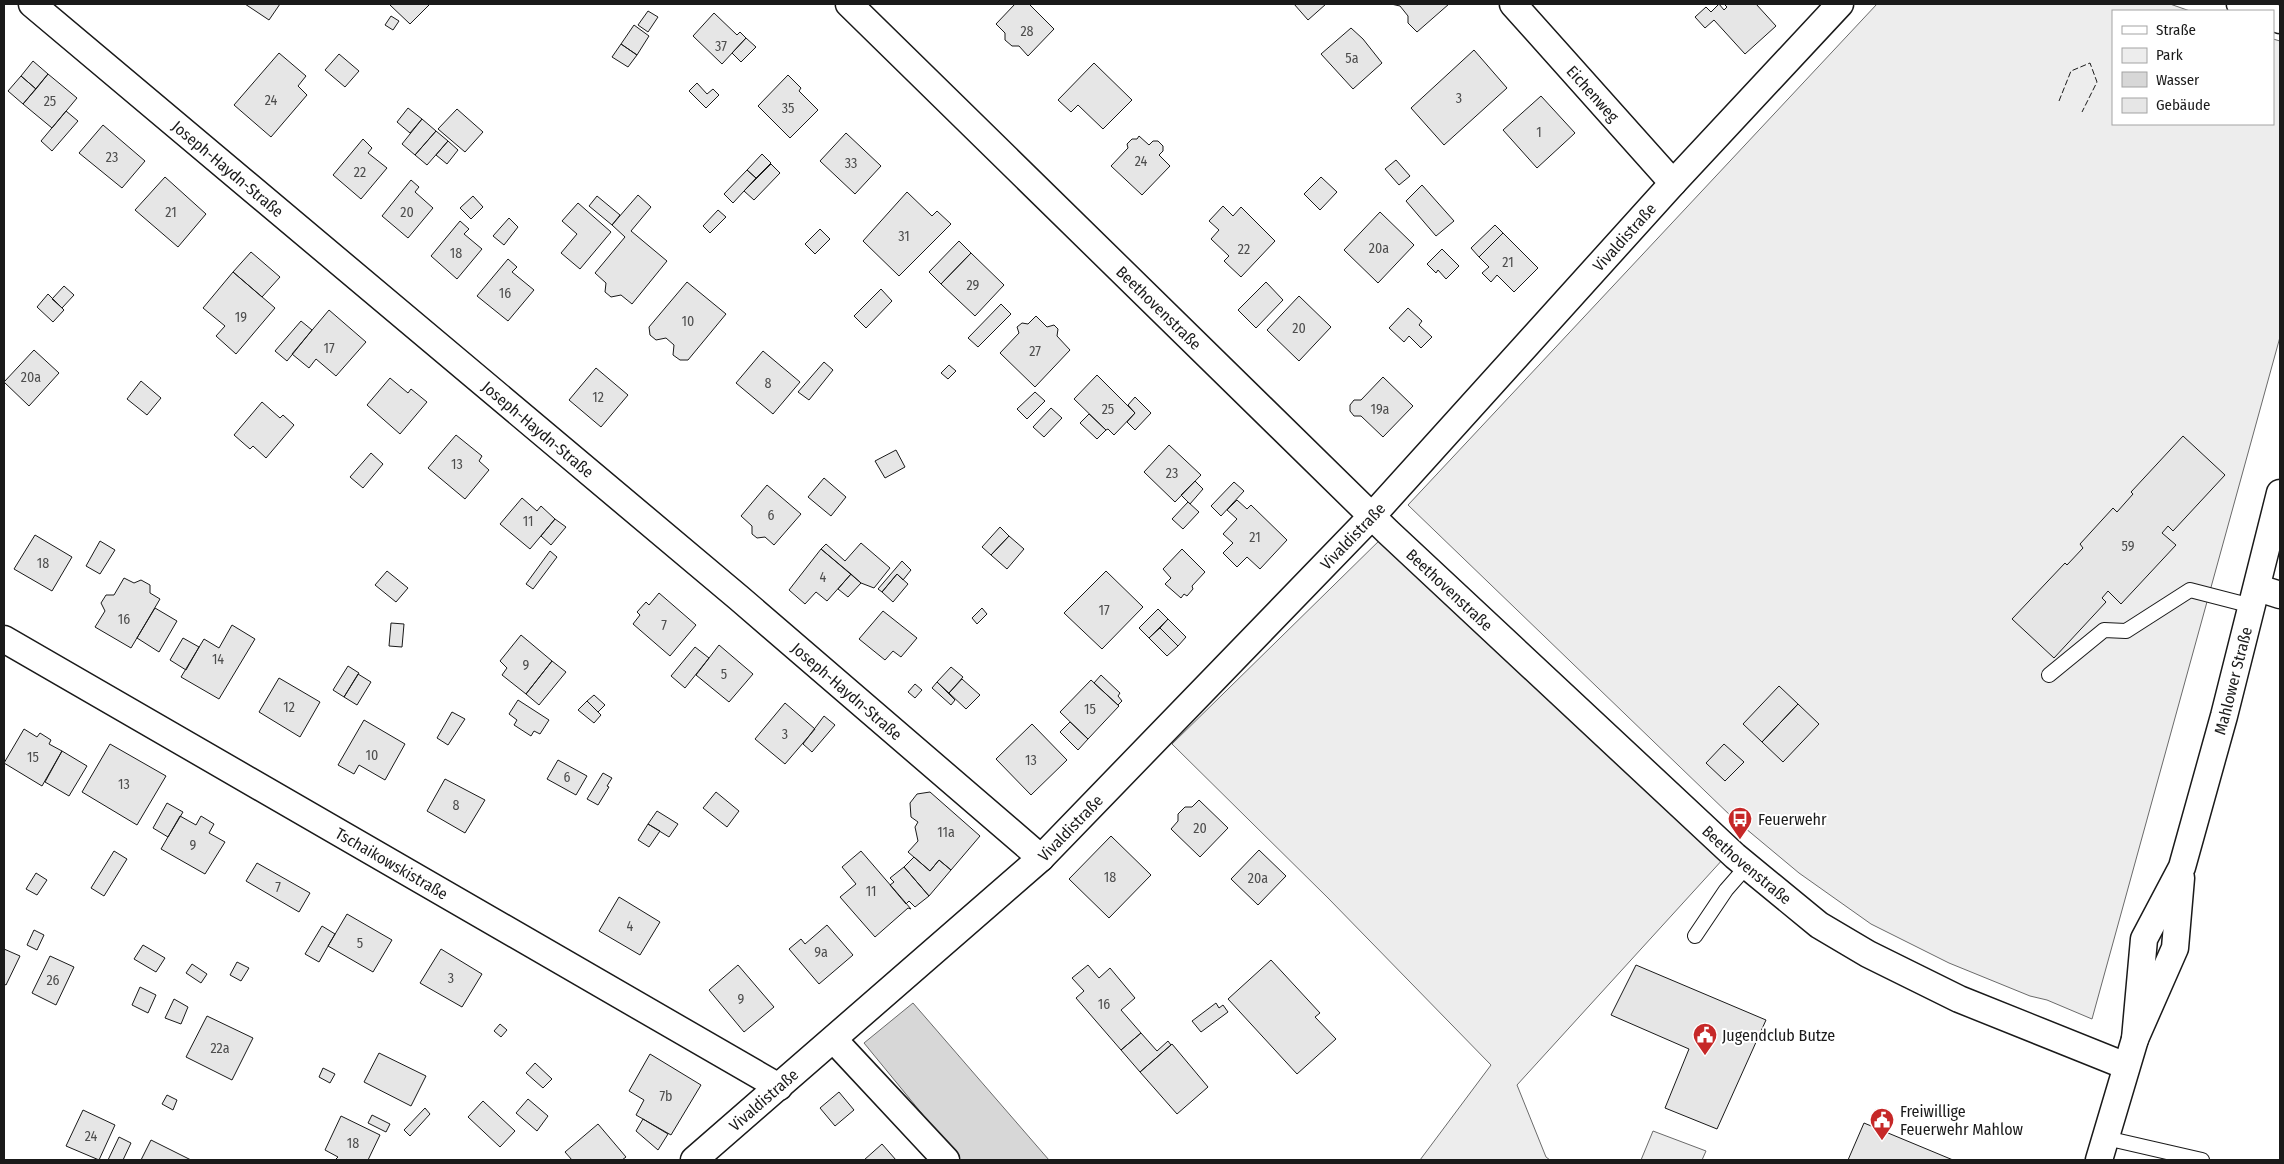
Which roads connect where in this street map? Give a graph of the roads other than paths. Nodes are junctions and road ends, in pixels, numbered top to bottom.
1 (32, 4) edge
2 (849, 4) edge
3 (1513, 4) edge
4 (1840, 4) edge
5 (2240, 4) edge
6 (2256, 10) edge
7 (1673, 183) junction
8 (2280, 493) edge
9 (1372, 516) junction
10 (2263, 596) edge
11 (4, 639) edge
12 (2049, 675) dead end
13 (1041, 858) junction
14 (1746, 866) junction
15 (1695, 936) dead end
16 (834, 1040) junction
17 (2126, 1066) junction
18 (780, 1087) junction
19 (2103, 1149) edge
20 (694, 1160) edge
21 (946, 1160) edge
22 (2202, 1160) edge

1 - 13 street, Joseph-Haydn-Straße
2 - 9 street, Beethovenstraße
3 - 7 street, Eichenweg
4 - 7 street, Vivaldistraße
5 - 6 street
7 - 9 street, Vivaldistraße
8 - 10 street, Mahlower Straße
9 - 13 street, Vivaldistraße
9 - 14 street, Beethovenstraße
10 - 12 lane
10 - 17 street, Mahlower Straße
11 - 18 street, Tschaikowskistraße
13 - 16 street, Vivaldistraße
14 - 15 lane
14 - 17 street, Beethovenstraße
16 - 18 street, Vivaldistraße
16 - 21 street
17 - 19 street, Mahlower Straße
18 - 20 street, Vivaldistraße
19 - 22 lane

